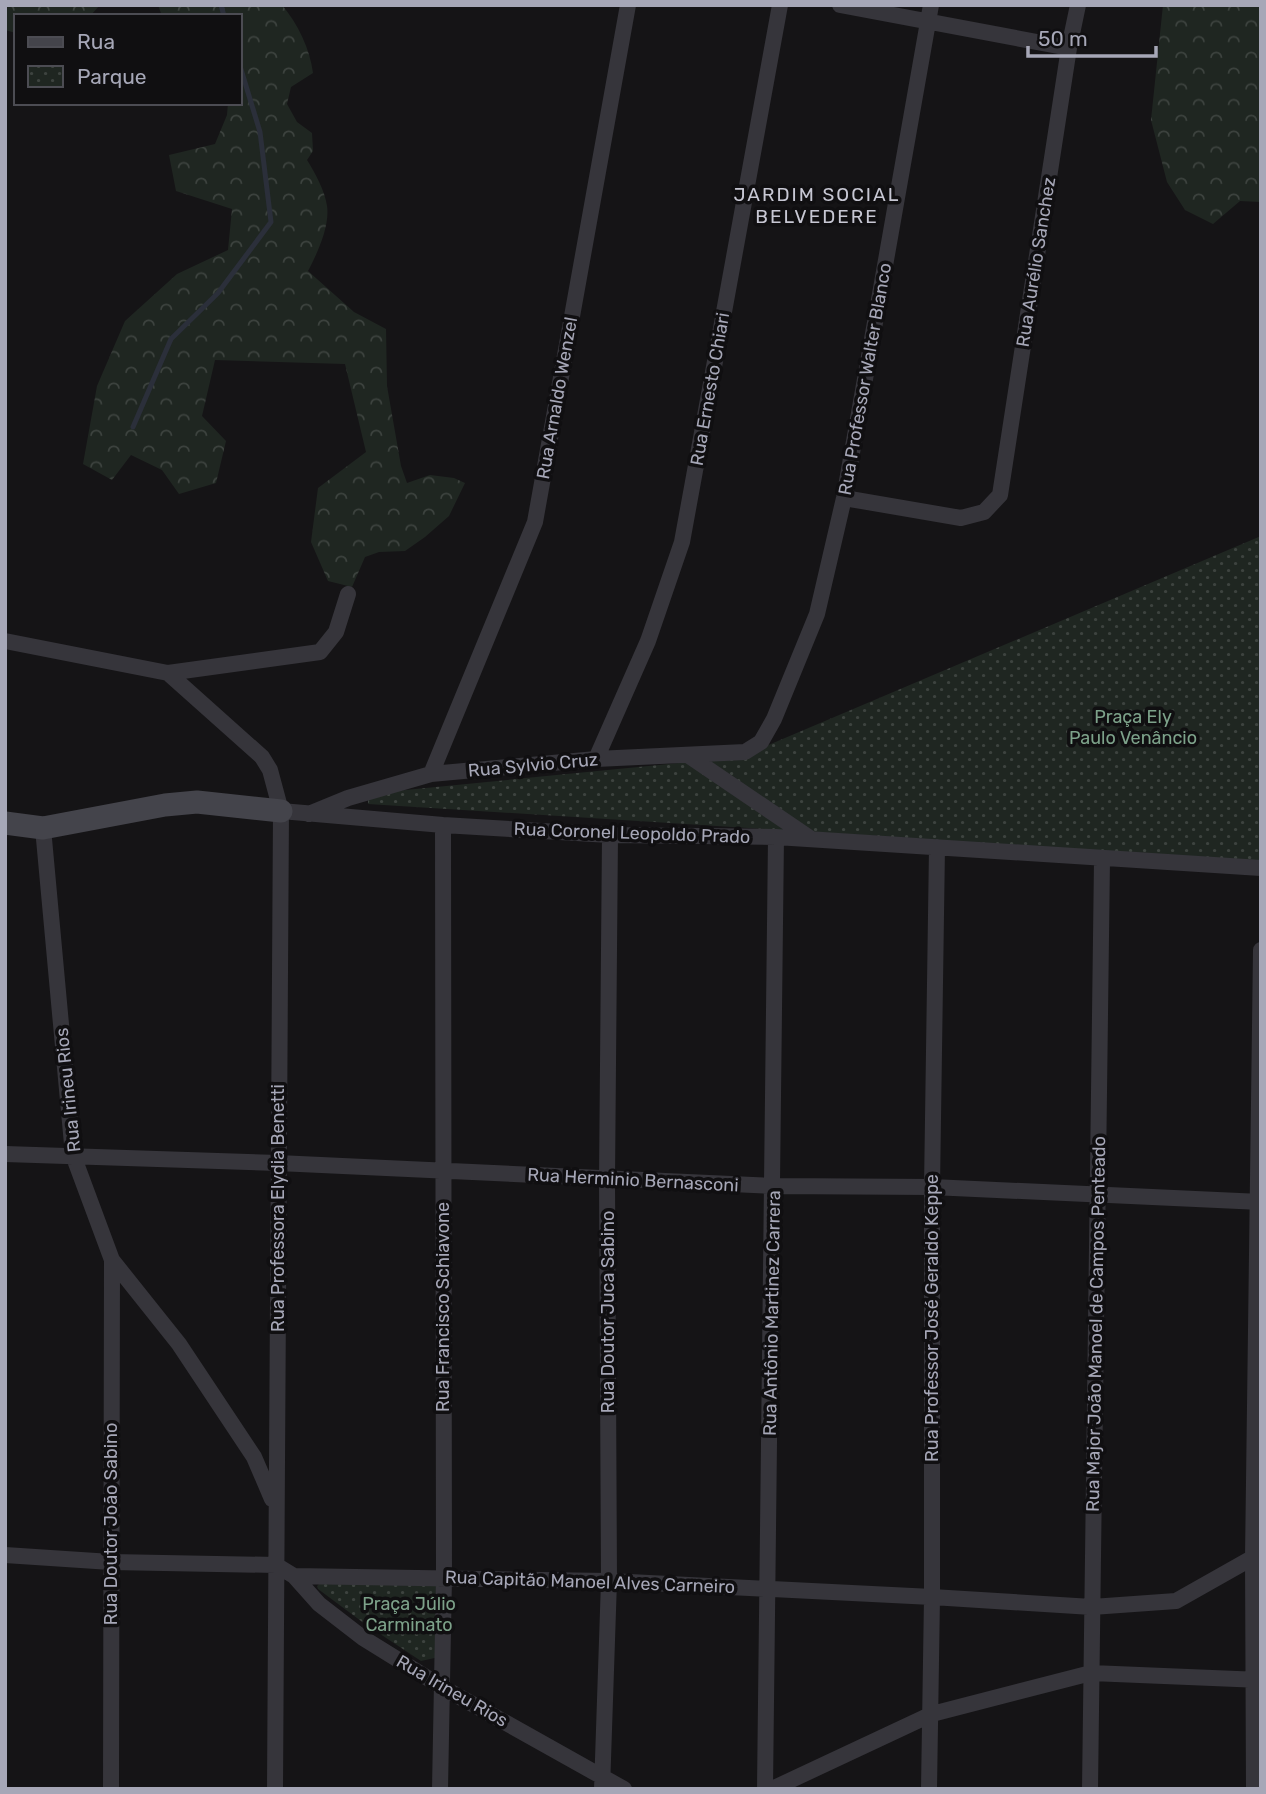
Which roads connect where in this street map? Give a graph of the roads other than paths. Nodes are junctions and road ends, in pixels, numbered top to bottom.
1 (628, 5) edge
2 (780, 5) edge
3 (840, 5) edge
4 (1077, 5) edge
5 (929, 13) edge
6 (1069, 48) junction
7 (844, 498) junction
8 (348, 594) dead end
9 (5, 641) edge
10 (168, 673) junction
11 (761, 742) joint
12 (690, 756) junction
13 (596, 759) junction
14 (431, 774) junction
15 (281, 811) junction
16 (309, 814) junction
17 (5, 823) edge
18 (443, 825) junction
19 (43, 828) junction
20 (610, 835) junction
21 (776, 837) junction
22 (812, 839) junction
23 (937, 847) junction
24 (1102, 860) junction
25 (1261, 868) edge
26 (1261, 950) edge
27 (5, 1154) edge
28 (73, 1155) junction
29 (278, 1163) junction
30 (443, 1171) junction
31 (607, 1179) junction
32 (774, 1186) junction
33 (932, 1187) junction
34 (1097, 1195) junction
35 (1260, 1202) edge
36 (111, 1260) junction
37 (275, 1506) junction
38 (5, 1555) edge
39 (1257, 1556) edge
40 (111, 1562) junction
41 (275, 1565) junction
42 (294, 1576) junction
43 (444, 1577) junction
44 (609, 1581) junction
45 (768, 1589) junction
46 (932, 1597) junction
47 (1092, 1607) junction
48 (1091, 1673) junction
49 (1257, 1680) edge
50 (442, 1687) junction
51 (932, 1714) junction
52 (602, 1782) edge
53 (111, 1789) edge
54 (275, 1789) edge
55 (440, 1789) edge
56 (624, 1789) edge
57 (765, 1789) edge
58 (772, 1789) edge
59 (929, 1789) edge
60 (1090, 1789) edge
61 (1254, 1789) edge

1 - 14 street, Rua Arnaldo Wenzel
2 - 13 street, Rua Ernesto Chiari
3 - 5 street
4 - 6 street, Rua Aurélio Sanchez
5 - 6 street
5 - 7 street, Rua Professor Walter Blanco
6 - 7 street, Rua Aurélio Sanchez
7 - 11 street, Rua Professor Walter Blanco
8 - 10 street
9 - 10 street
10 - 15 street, Rua Professora Elydia Benetti
11 - 12 street, Rua Sylvio Cruz
12 - 13 street, Rua Sylvio Cruz
12 - 22 street
13 - 14 street, Rua Sylvio Cruz
14 - 16 street, Rua Sylvio Cruz
15 - 16 street, Rua Coronel Leopoldo Prado
15 - 19 street, Rua Coronel Leopoldo Prado
15 - 29 street, Rua Professora Elydia Benetti
16 - 18 street, Rua Coronel Leopoldo Prado
17 - 19 street, Rua Coronel Leopoldo Prado
18 - 20 street, Rua Coronel Leopoldo Prado
18 - 30 street, Rua Francisco Schiavone
19 - 28 street, Rua Irineu Rios
20 - 21 street, Rua Coronel Leopoldo Prado
20 - 31 street, Rua Doutor Juca Sabino
21 - 22 street, Rua Coronel Leopoldo Prado
21 - 32 street, Rua Antônio Martinez Carrera
22 - 23 street, Rua Coronel Leopoldo Prado
23 - 24 street, Rua Coronel Leopoldo Prado
23 - 33 street, Rua Professor José Geraldo Keppe
24 - 25 street, Rua Coronel Leopoldo Prado
24 - 34 street, Rua Major João Manoel de Campos Penteado
26 - 35 street
27 - 28 street, Rua Herminio Bernasconi
28 - 29 street, Rua Herminio Bernasconi
28 - 36 street, Rua Irineu Rios
29 - 30 street, Rua Herminio Bernasconi
29 - 37 street, Rua Professora Elydia Benetti
30 - 31 street, Rua Herminio Bernasconi
30 - 43 street, Rua Francisco Schiavone
31 - 32 street, Rua Herminio Bernasconi
31 - 44 street, Rua Doutor Juca Sabino
32 - 33 street, Rua Herminio Bernasconi
32 - 45 street, Rua Antônio Martinez Carrera
33 - 34 street, Rua Herminio Bernasconi
33 - 46 street, Rua Professor José Geraldo Keppe
34 - 35 street, Rua Herminio Bernasconi
34 - 47 street, Rua Major João Manoel de Campos Penteado
35 - 39 street
36 - 37 street, Rua Irineu Rios
36 - 40 street, Rua Doutor João Sabino
37 - 41 street, Rua Professora Elydia Benetti
38 - 40 street, Rua Capitão Manoel Alves Carneiro
39 - 47 street, Rua Capitão Manoel Alves Carneiro
39 - 49 street
40 - 41 street, Rua Capitão Manoel Alves Carneiro
40 - 53 street, Rua Doutor João Sabino
41 - 42 street, Rua Capitão Manoel Alves Carneiro
41 - 54 street, Rua Professora Elydia Benetti
42 - 43 street, Rua Capitão Manoel Alves Carneiro
42 - 50 street, Rua Irineu Rios
43 - 44 street, Rua Capitão Manoel Alves Carneiro
43 - 50 street, Rua Francisco Schiavone
44 - 45 street, Rua Capitão Manoel Alves Carneiro
44 - 52 street, Rua Doutor Juca Sabino
45 - 46 street, Rua Capitão Manoel Alves Carneiro
45 - 57 street, Rua Antônio Martinez Carrera
46 - 47 street, Rua Capitão Manoel Alves Carneiro
46 - 51 street, Rua Professor José Geraldo Keppe
47 - 48 street, Rua Major João Manoel de Campos Penteado
48 - 49 street
48 - 51 street
48 - 60 street, Rua Major João Manoel de Campos Penteado
49 - 61 street
50 - 52 street, Rua Irineu Rios
50 - 55 street, Rua Francisco Schiavone
51 - 58 street
51 - 59 street, Rua Professor José Geraldo Keppe
52 - 56 street, Rua Irineu Rios

